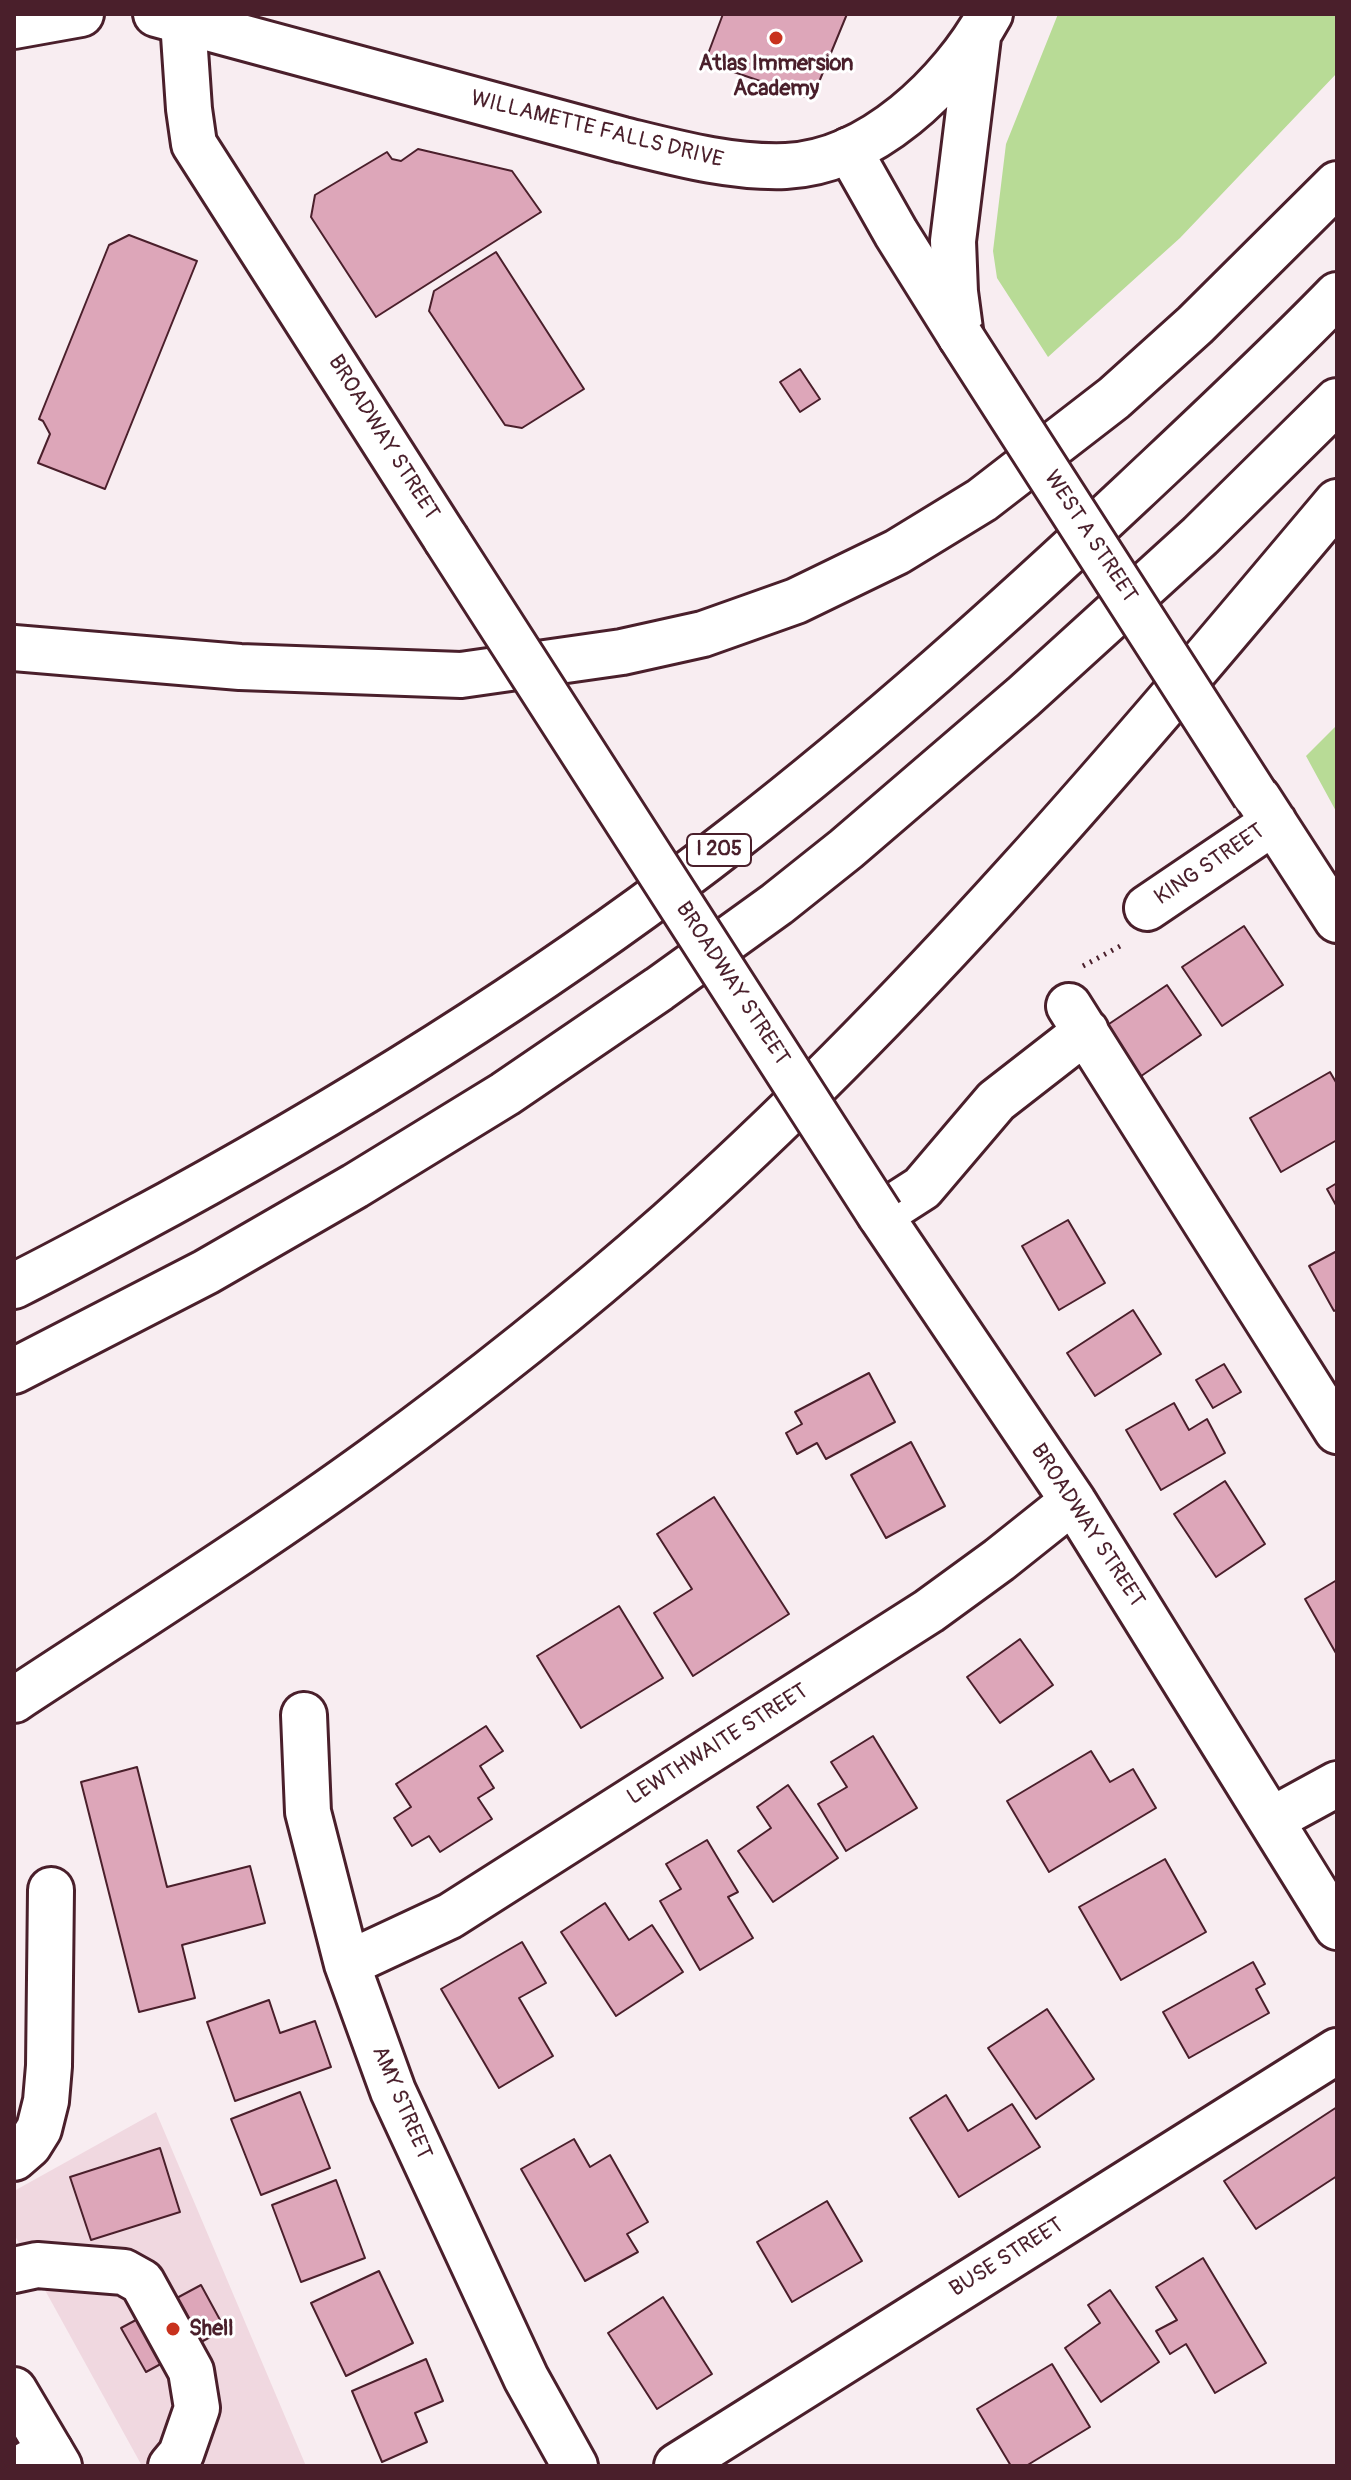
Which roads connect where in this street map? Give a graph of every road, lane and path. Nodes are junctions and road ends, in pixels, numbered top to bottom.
1 (81, 14) edge
2 (170, 18) edge
3 (984, 25) edge
4 (14, 26) edge
5 (244, 26) edge
6 (849, 150) junction
7 (1337, 184) edge
8 (1337, 295) edge
9 (961, 337) junction
10 (1337, 401) edge
11 (1337, 502) edge
12 (14, 648) edge
13 (1265, 809) junction
14 (1337, 920) edge
15 (1138, 925) joint
16 (1078, 1018) junction
17 (880, 1215) junction
18 (14, 1286) edge
19 (14, 1371) edge
20 (1337, 1431) edge
21 (1073, 1501) junction
22 (14, 1700) edge
23 (304, 1715) dead end
24 (1337, 1784) edge
25 (1271, 1820) junction
26 (51, 1890) dead end
27 (1337, 1927) edge
28 (347, 1964) junction
29 (1337, 2051) edge
30 (14, 2158) edge
31 (14, 2270) edge
32 (14, 2390) edge
33 (44, 2461) edge
34 (171, 2466) edge
35 (575, 2466) edge
36 (677, 2466) edge

1 - 4 main road
2 - 5 main road, WILLAMETTE FALLS DRIVE
2 - 17 main road, BROADWAY STREET, bridge
3 - 6 main road, WILLAMETTE FALLS DRIVE
3 - 9 main road
5 - 6 main road, WILLAMETTE FALLS DRIVE
6 - 9 main road, WEST A STREET
7 - 12 main road
8 - 18 main road, I 205
9 - 13 main road, WEST A STREET, bridge
10 - 19 main road
11 - 22 main road
13 - 14 main road, WEST A STREET
13 - 15 main road, KING STREET
15 - 16 path
16 - 17 main road
16 - 20 main road
17 - 21 main road, BROADWAY STREET
21 - 25 main road, BROADWAY STREET
21 - 28 main road, LEWTHWAITE STREET
23 - 28 main road, AMY STREET
24 - 25 main road
25 - 27 main road, BROADWAY STREET
26 - 30 main road
28 - 35 main road, AMY STREET
29 - 36 main road, BUSE STREET
31 - 34 main road
32 - 33 main road

